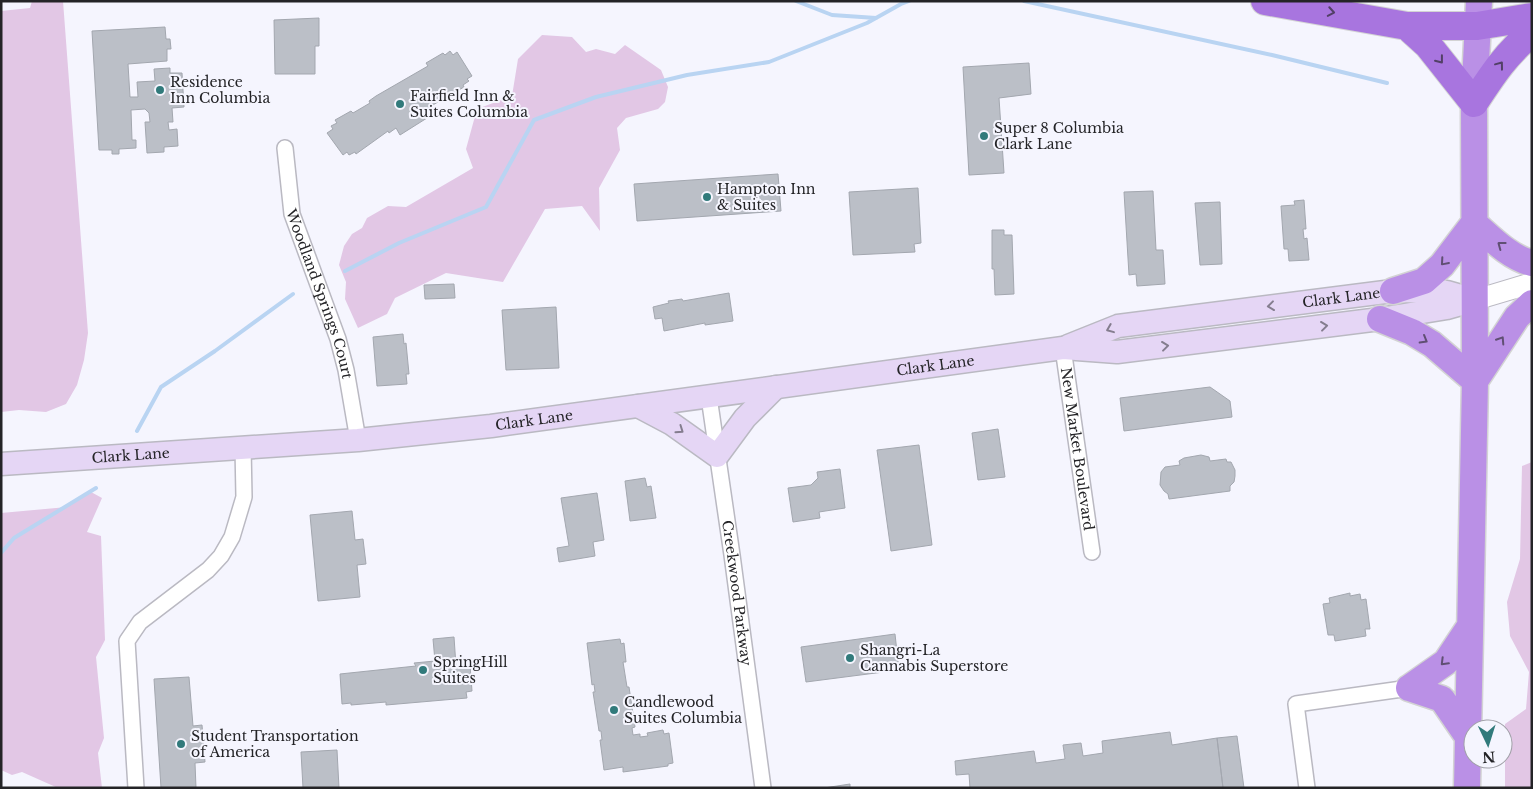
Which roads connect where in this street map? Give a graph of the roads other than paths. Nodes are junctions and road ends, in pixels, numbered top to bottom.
1 (1265, 1) edge
2 (1478, 14) edge
3 (1532, 17) edge
4 (1407, 26) junction
5 (1532, 33) edge
6 (1474, 103) junction
7 (286, 148) dead end
8 (1474, 223) junction
9 (1532, 263) edge
10 (1532, 283) edge
11 (1393, 291) junction
12 (1475, 300) junction
13 (1532, 303) edge
14 (1380, 319) junction
15 (1063, 348) junction
16 (1475, 381) junction
17 (776, 387) junction
18 (708, 397) junction
19 (638, 406) junction
20 (358, 440) junction
21 (243, 447) junction
22 (717, 456) junction
23 (1, 464) edge
24 (1092, 552) dead end
25 (1470, 626) junction
26 (1409, 688) junction
27 (1468, 719) edge
28 (1463, 730) edge
29 (1467, 769) edge
30 (136, 788) edge
31 (763, 788) edge
32 (1307, 788) edge
33 (1467, 788) edge

1 -> 4 highway
2 - 3 highway
2 - 4 highway
2 - 6 highway
4 -> 6 highway
6 -> 5 highway
6 - 8 highway
7 - 20 street, Woodland Springs Court
9 -> 8 highway
8 -> 11 highway
8 - 12 highway
10 - 12 street, Clark Lane
11 - 12 main road, Clark Lane
11 -> 15 main road, Clark Lane
12 - 14 main road, Clark Lane
12 - 16 highway
16 -> 13 highway
15 -> 14 main road, Clark Lane
14 -> 16 highway
15 - 17 main road, Clark Lane
15 - 24 street, New Market Boulevard
16 - 25 highway
17 - 18 main road, Clark Lane
17 - 22 main road
18 - 19 main road, Clark Lane
18 - 22 street, Creekwood Parkway
19 - 20 main road, Clark Lane
19 -> 22 main road
20 - 21 main road, Clark Lane
21 - 23 main road, Clark Lane
21 - 30 street
22 - 31 street, Creekwood Parkway
25 -> 26 highway
25 - 27 highway
26 - 28 highway
26 - 32 street
29 - 33 highway

